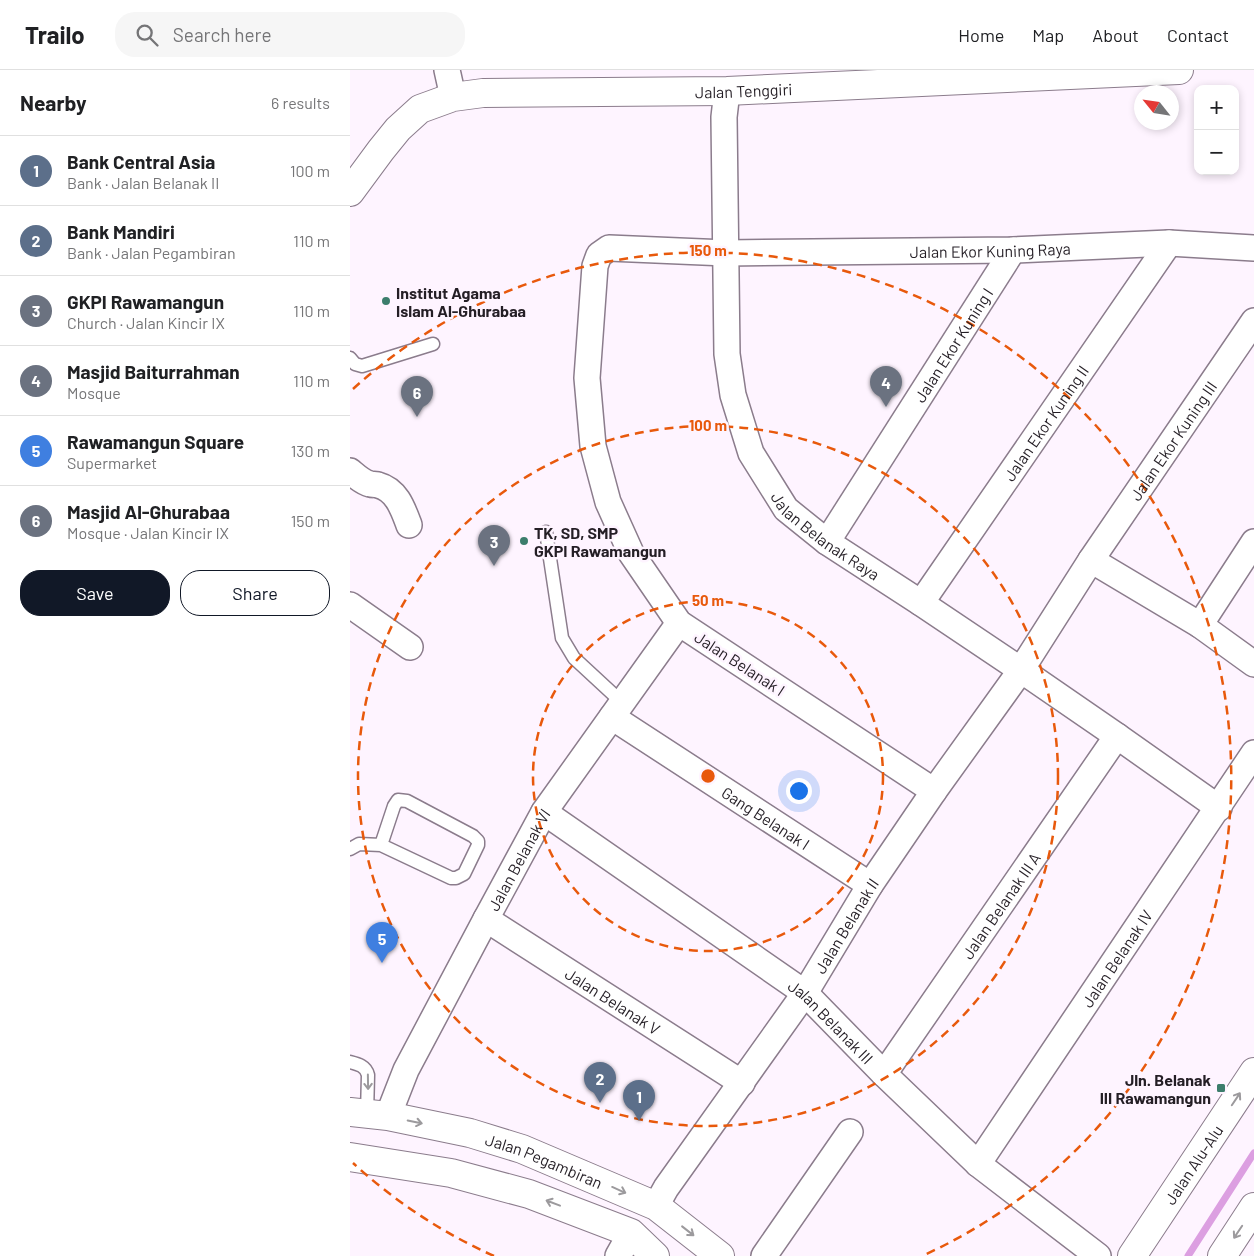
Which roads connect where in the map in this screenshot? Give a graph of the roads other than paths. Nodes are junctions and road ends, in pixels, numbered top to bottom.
1 (447, 70) edge
2 (1179, 70) edge
3 (727, 92) junction
4 (453, 97) junction
5 (350, 192) edge
6 (1169, 243) junction
7 (1254, 248) edge
8 (1013, 250) junction
9 (726, 253) junction
10 (1254, 321) edge
11 (433, 344) dead end
12 (350, 358) edge
13 (350, 471) edge
14 (409, 525) dead end
15 (546, 532) dead end
16 (827, 542) junction
17 (1254, 542) edge
18 (1091, 560) junction
19 (922, 603) junction
20 (350, 605) edge
21 (679, 623) junction
22 (1200, 625) junction
23 (410, 647) dead end
24 (1254, 664) edge
25 (1021, 670) junction
26 (618, 710) junction
27 (1117, 736) junction
28 (1254, 753) edge
29 (934, 791) junction
30 (1219, 808) junction
31 (544, 812) junction
32 (381, 845) junction
33 (350, 848) edge
34 (870, 884) junction
35 (486, 919) junction
36 (804, 993) junction
37 (350, 1062) edge
38 (1254, 1072) edge
39 (884, 1074) junction
40 (742, 1083) junction
41 (368, 1114) edge
42 (850, 1132) dead end
43 (350, 1157) edge
44 (978, 1164) junction
45 (656, 1206) junction
46 (1254, 1207) edge
47 (624, 1245) edge
48 (655, 1256) edge
49 (720, 1256) edge
50 (764, 1256) edge
51 (1098, 1256) edge
52 (1132, 1256) edge
53 (1222, 1256) edge

1 - 4 street
2 - 3 street, Jalan Tenggiri
3 - 4 street, Jalan Tenggiri
3 - 9 street, Jalan Belanak Raya
4 - 5 street, Jalan Tenggiri
6 - 7 street, Jalan Ekor Kuning Raya
6 - 8 street, Jalan Ekor Kuning Raya
6 - 19 street, Jalan Ekor Kuning II
8 - 9 street, Jalan Ekor Kuning Raya
8 - 16 street, Jalan Ekor Kuning I
9 - 16 street, Jalan Belanak Raya
9 - 21 street, Jalan Belanak I
10 - 18 street, Jalan Ekor Kuning III
11 - 12 lane
13 - 14 street
15 - 26 lane
16 - 19 street, Jalan Belanak Raya
17 - 22 street
18 - 22 street
18 - 25 street, Jalan Ekor Kuning III
19 - 25 street, Jalan Belanak Raya
20 - 23 street
21 - 26 street, Jalan Belanak VI
21 - 29 street, Jalan Belanak I
22 - 24 street
25 - 27 street, Jalan Belanak Raya
25 - 29 street, Jalan Belanak II
26 - 31 street, Jalan Belanak VI
26 - 34 street, Gang Belanak I
27 - 30 street, Jalan Belanak Raya
27 - 39 street, Jalan Belanak III A
28 - 30 street, Jalan Belanak IV
29 - 34 street, Jalan Belanak II
30 - 44 street, Jalan Belanak IV
31 - 35 street, Jalan Belanak VI
31 - 36 street, Jalan Belanak III
32 - 32 lane
32 - 33 lane
34 - 36 street, Jalan Belanak II
35 - 40 street, Jalan Belanak V
35 - 41 street, Jalan Belanak VI
36 - 39 street, Jalan Belanak III
36 - 40 street, Jalan Belanak II
37 -> 41 lane
52 -> 38 street, Jalan Alu-Alu
39 - 44 street, Jalan Belanak III
40 - 45 street, Jalan Belanak II
41 -> 45 street, Jalan Pegambiran
42 - 50 street
47 -> 43 street
44 - 51 street, Jalan Belanak III
45 -> 49 street, Jalan Pegambiran
46 -> 53 street
47 - 48 street

